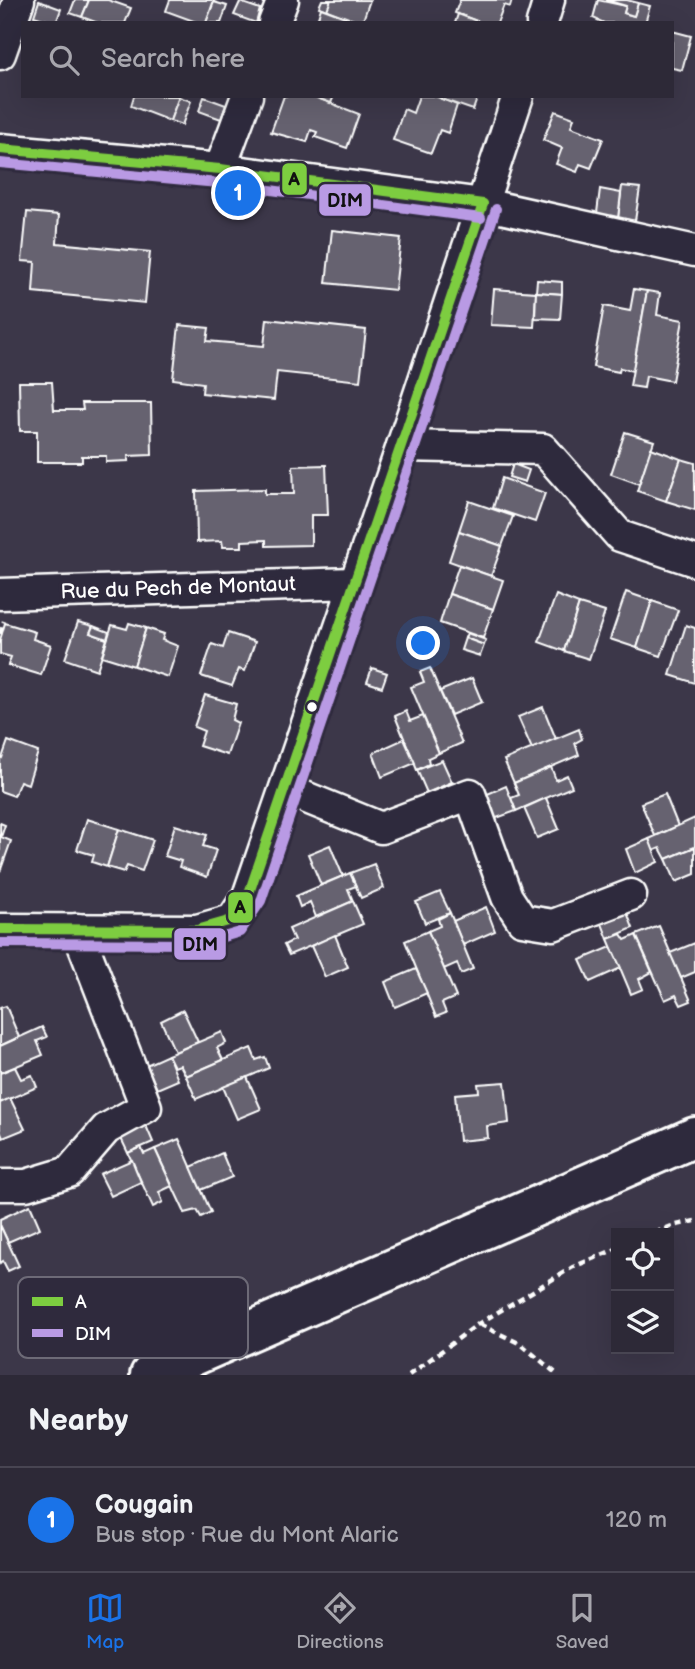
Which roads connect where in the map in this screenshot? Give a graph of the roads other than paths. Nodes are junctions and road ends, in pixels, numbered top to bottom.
1 (19, 0) edge
2 (283, 0) edge
3 (549, 0) edge
4 (275, 21) edge
5 (543, 21) edge
6 (0, 54) edge
7 (246, 98) edge
8 (517, 98) edge
9 (0, 149) edge
10 (220, 169) junction
11 (483, 204) junction
12 (695, 251) edge
13 (402, 446) junction
14 (695, 561) edge
15 (355, 583) junction
16 (0, 594) edge
17 (285, 789) junction
18 (631, 895) dead end
19 (0, 929) edge
20 (77, 929) junction
21 (695, 1138) edge
22 (0, 1185) edge
23 (248, 1332) edge
24 (189, 1358) edge
25 (150, 1375) edge

1 - 6 street
2 - 4 street
3 - 5 street
7 - 10 street
8 - 11 street
9 - 10 street
10 - 11 street
11 - 12 street
11 - 13 street
13 - 14 street
13 - 15 street
15 - 16 street, Rue du Pech de Montaut
15 - 17 street
17 - 18 street
17 - 20 street
19 - 20 street
20 - 22 street
21 - 23 main road
24 - 25 main road

